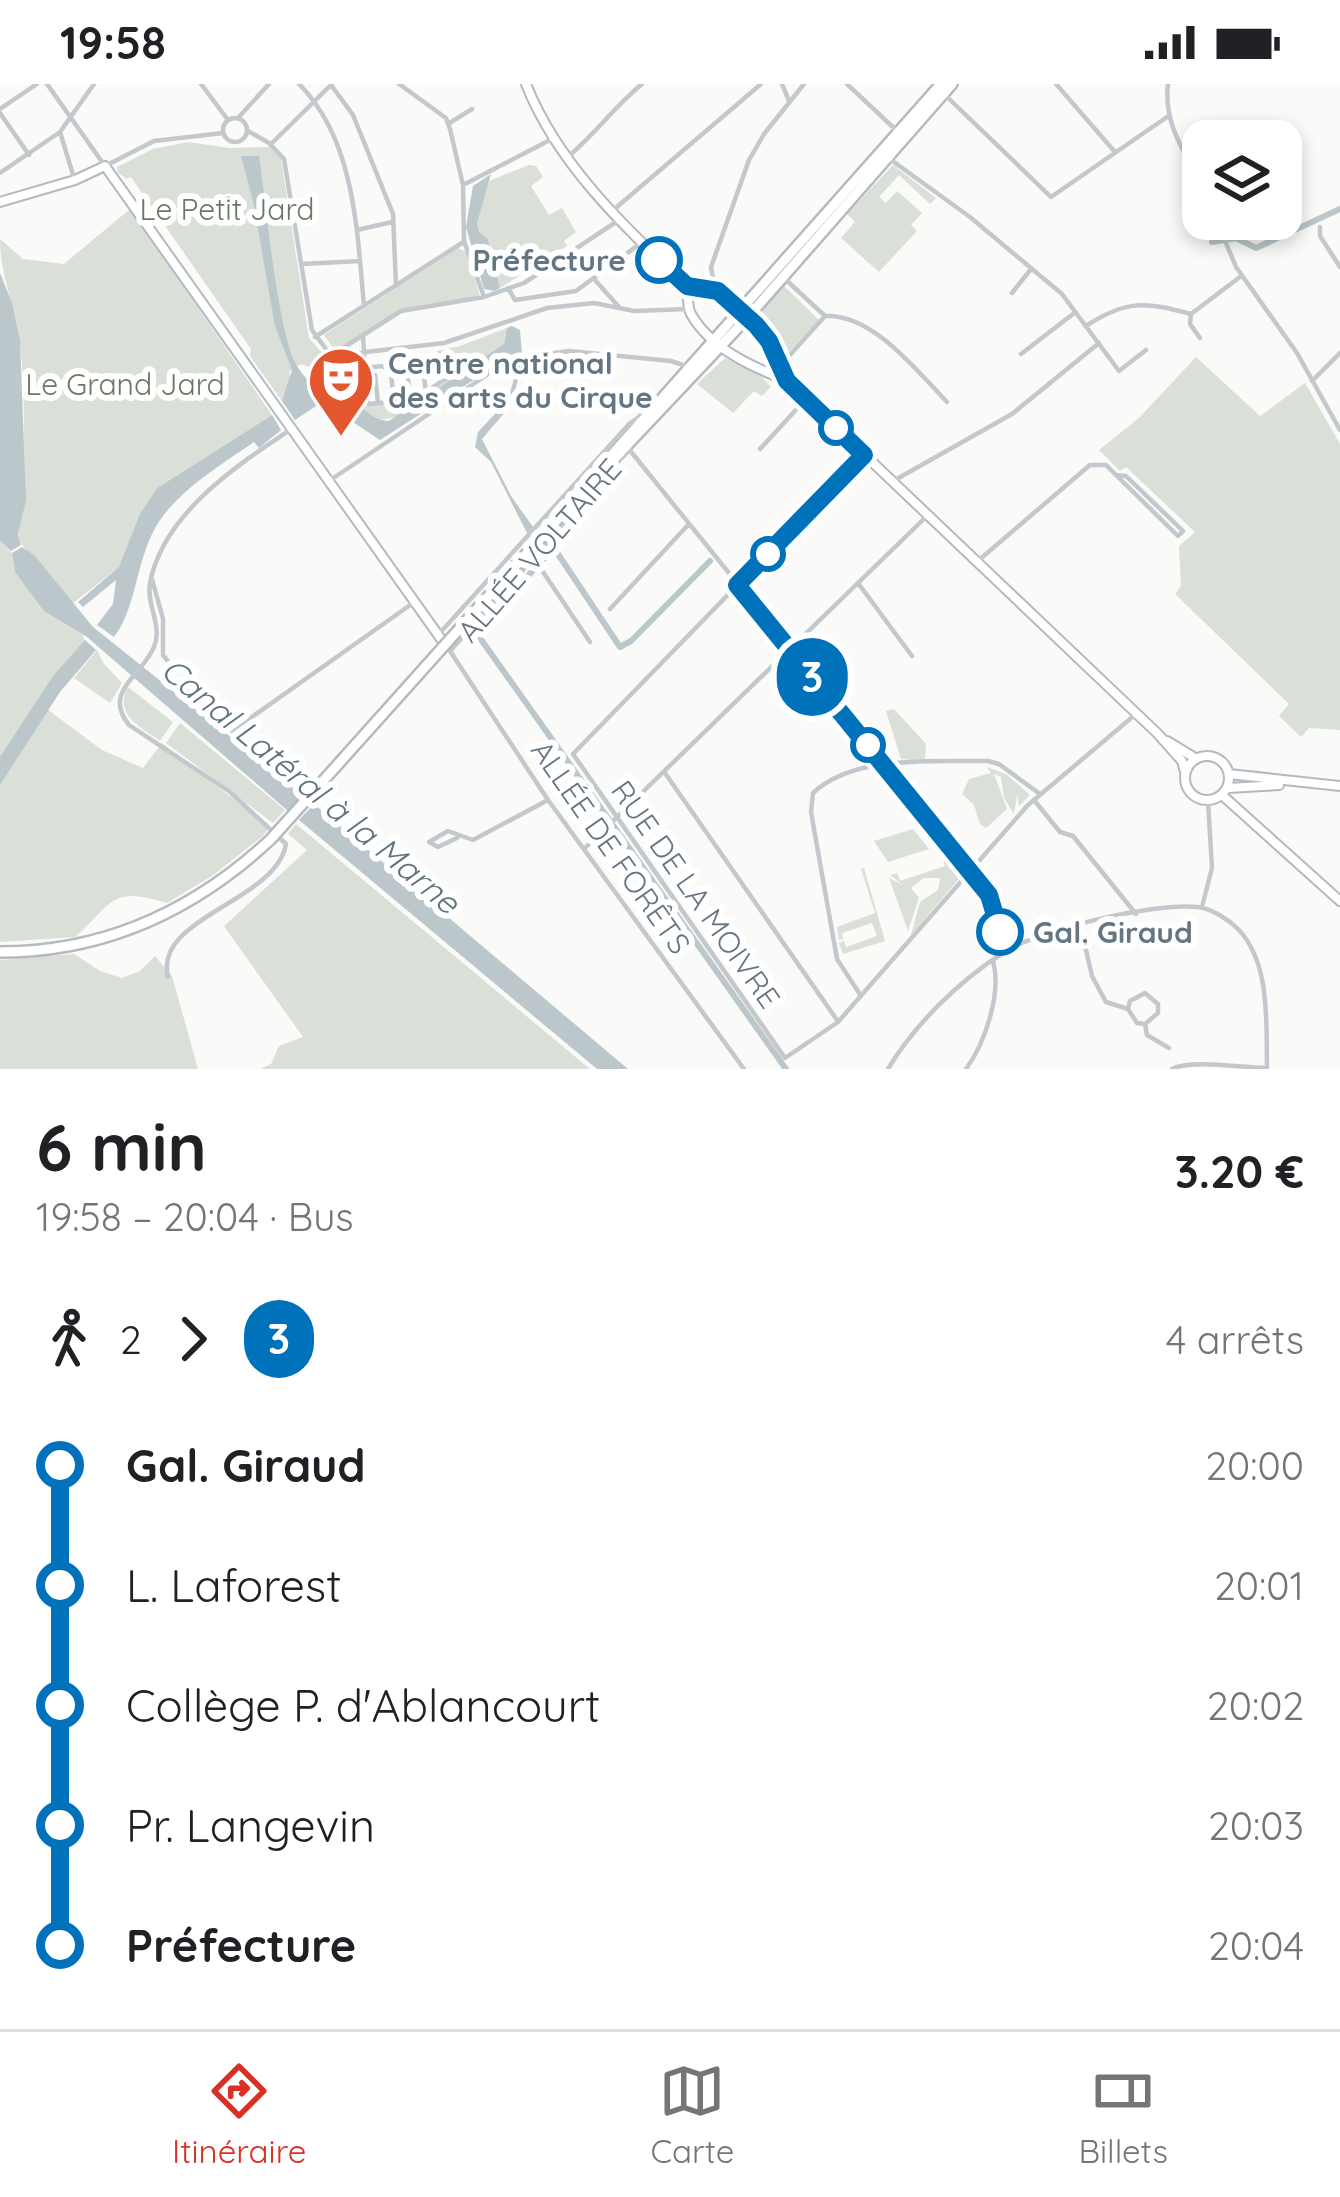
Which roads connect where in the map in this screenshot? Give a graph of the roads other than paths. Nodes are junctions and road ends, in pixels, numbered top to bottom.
1 (37, 84) edge
2 (47, 84) edge
3 (94, 84) edge
4 (201, 84) edge
5 (269, 84) edge
6 (299, 84) edge
7 (332, 84) edge
8 (400, 84) edge
9 (526, 84) edge
10 (642, 84) edge
11 (760, 84) edge
12 (782, 84) edge
13 (804, 84) edge
14 (847, 84) edge
15 (952, 84) edge
16 (1056, 84) edge
17 (1168, 84) edge
18 (942, 89) edge
19 (314, 99) junction
20 (789, 101) junction
21 (472, 110) dead end
22 (0, 111) edge
23 (1167, 117) junction
24 (72, 118) junction
25 (238, 118) junction
26 (228, 119) junction
27 (448, 124) junction
28 (248, 131) junction
29 (60, 132) junction
30 (223, 133) junction
31 (896, 135) junction
32 (554, 138) junction
33 (270, 144) junction
34 (1182, 147) edge
35 (1115, 152) junction
36 (29, 155) junction
37 (568, 157) junction
38 (886, 157) junction
39 (106, 166) junction
40 (0, 173) edge
41 (75, 180) junction
42 (463, 185) junction
43 (0, 202) edge
44 (611, 212) junction
45 (619, 220) junction
46 (394, 222) junction
47 (1320, 227) dead end
48 (357, 230) junction
49 (1225, 240) edge
50 (464, 242) junction
51 (641, 243) junction
52 (360, 261) junction
53 (301, 263) junction
54 (1340, 267) edge
55 (1032, 268) junction
56 (781, 275) junction
57 (1242, 276) junction
58 (594, 279) junction
59 (396, 286) junction
60 (687, 286) junction
61 (508, 288) junction
62 (711, 288) junction
63 (1012, 293) dead end
64 (484, 297) junction
65 (364, 306) junction
66 (688, 306) junction
67 (1071, 306) junction
68 (619, 307) junction
69 (743, 313) junction
70 (1192, 314) junction
71 (825, 316) junction
72 (1086, 326) junction
73 (363, 335) junction
74 (315, 337) junction
75 (1200, 338) dead end
76 (355, 340) junction
77 (717, 341) junction
78 (1099, 343) junction
79 (1146, 350) dead end
80 (1340, 353) edge
81 (361, 354) junction
82 (1021, 354) dead end
83 (332, 356) junction
84 (438, 359) junction
85 (422, 362) junction
86 (777, 362) junction
87 (686, 366) junction
88 (363, 368) junction
89 (406, 369) junction
90 (766, 371) junction
91 (391, 374) junction
92 (374, 375) junction
93 (365, 380) junction
94 (442, 381) junction
95 (787, 381) junction
96 (1312, 381) junction
97 (426, 393) junction
98 (806, 399) junction
99 (410, 401) junction
100 (394, 402) junction
101 (947, 402) dead end
102 (377, 403) junction
103 (645, 413) junction
104 (290, 430) junction
105 (1340, 430) edge
106 (628, 448) junction
107 (760, 449) dead end
108 (864, 455) junction
109 (1116, 475) junction
110 (892, 481) junction
111 (327, 482) junction
112 (564, 512) junction
113 (928, 515) junction
114 (688, 524) junction
115 (536, 561) junction
116 (977, 562) junction
117 (152, 577) junction
118 (858, 583) junction
119 (737, 585) junction
120 (414, 602) junction
121 (610, 608) dead end
122 (438, 634) junction
123 (590, 642) dead end
124 (448, 649) junction
125 (790, 650) junction
126 (912, 656) dead end
127 (171, 665) dead end
128 (1136, 713) junction
129 (232, 731) dead end
130 (1157, 734) junction
131 (1196, 758) junction
132 (884, 765) junction
133 (1185, 772) junction
134 (665, 773) junction
135 (1229, 774) junction
136 (1298, 784) junction
137 (1340, 786) edge
138 (1225, 791) junction
139 (1037, 797) junction
140 (548, 800) junction
141 (1208, 801) junction
142 (617, 820) junction
143 (457, 838) dead end
144 (584, 849) junction
145 (971, 873) junction
146 (1340, 901) edge
147 (1202, 908) junction
148 (1136, 914) junction
149 (1080, 925) junction
150 (0, 952) edge
151 (1004, 952) junction
152 (993, 961) junction
153 (168, 977) dead end
154 (861, 996) junction
155 (1128, 1010) junction
156 (838, 1022) junction
157 (1145, 1024) junction
158 (1169, 1048) dead end
159 (1267, 1068) edge
160 (744, 1069) edge
161 (888, 1069) edge
162 (966, 1069) edge
163 (1172, 1069) edge

1 - 22 street
2 - 24 street
3 - 24 street
4 - 26 street
5 - 25 street
6 - 19 street
7 - 19 street
7 - 46 street
8 - 27 street
9 - 32 main road
10 - 37 street
11 - 44 street
12 - 20 street
13 - 20 street
14 - 31 street
15 - 18 main road
16 - 35 street
17 - 23 street
18 - 31 main road
18 - 35 street
18 - 38 main road
19 - 33 street
19 - 48 street
20 - 62 street
21 - 27 street
22 - 36 street
23 - 34 street
23 - 35 street
24 - 29 street
24 - 39 street
25 - 26 street
25 - 28 street
26 - 30 street
27 - 42 street
28 - 30 street
28 - 33 street
29 - 36 street
29 - 41 street
30 - 39 street
31 - 69 main road
32 - 37 main road
32 - 42 street
33 - 53 street
36 - 40 street
37 - 44 main road
38 - 55 street
38 - 56 main road
39 - 41 main road
39 - 104 main road
41 - 43 main road
42 - 50 street
44 - 45 main road
45 - 51 main road
45 - 61 street
46 - 48 street
46 - 59 street
47 - 54 street
48 - 52 street
49 - 57 street
50 - 59 street
50 - 64 street
51 - 58 street
51 - 60 main road
52 - 53 street
52 - 65 street
53 - 74 street
55 - 63 street
55 - 67 street
56 - 69 main road
56 - 71 street
57 - 70 street
57 - 96 street
58 - 61 street
58 - 68 street
59 - 65 street
60 - 62 main road
60 - 66 main road
61 - 64 street
62 - 66 main road
62 - 69 main road
64 - 73 street
65 - 74 street
66 - 68 street
66 - 77 main road
67 - 72 street
67 - 82 street
68 - 81 street
69 - 77 main road
69 - 86 main road
70 - 72 street
70 - 75 street
71 - 86 street
71 - 101 street
72 - 78 street
73 - 76 street
73 - 81 street
74 - 83 street
76 - 81 street
76 - 83 street
77 - 87 main road, ALLÉE VOLTAIRE
77 - 90 main road
77 - 106 main road, ALLÉE VOLTAIRE
78 - 79 street
78 - 110 street
80 - 96 street
81 - 83 street
81 - 88 street
84 - 85 street
84 - 94 street
84 - 94 street
85 - 89 street
85 - 97 street
86 - 90 main road
86 - 95 main road
87 - 103 main road, ALLÉE VOLTAIRE
87 - 111 street
88 - 91 street
88 - 92 street
88 - 93 street
89 - 91 street
89 - 99 street
90 - 95 main road
91 - 92 street
91 - 100 street
92 - 93 street
92 - 102 street
93 - 102 street
94 - 97 street
95 - 98 main road
96 - 105 street
97 - 99 street
98 - 107 street
98 - 108 main road
99 - 100 street
100 - 102 street
103 - 112 main road, ALLÉE VOLTAIRE
103 - 122 street, ALLÉE VOLTAIRE
104 - 111 main road
104 - 117 street
106 - 112 main road, ALLÉE VOLTAIRE
106 - 114 street
106 - 115 street, ALLÉE VOLTAIRE
108 - 110 main road
108 - 119 street
109 - 109 street
109 - 116 street
110 - 113 main road
111 - 120 main road
112 - 150 main road, bridge
113 - 116 main road
113 - 118 street
114 - 119 street
114 - 121 street
115 - 123 street
115 - 124 street, ALLÉE VOLTAIRE
116 - 128 main road
117 - 127 street
117 - 153 street
118 - 125 street
118 - 126 street
119 - 125 street
119 - 142 street, RUE DE LA MOIVRE
120 - 122 main road
120 - 129 street
122 - 124 main road
124 - 140 street, ALLÉE DE FORÊTS
125 - 132 street
125 - 134 street
128 - 130 main road
128 - 139 street
130 - 131 main road
130 - 133 main road
131 - 133 main road
131 - 135 main road
132 - 139 street
132 - 145 street
132 - 154 street
133 - 141 main road
134 - 142 street
134 - 156 street
135 - 136 main road
135 - 138 main road
136 - 137 main road
136 - 138 main road
138 - 141 main road
138 - 146 main road
139 - 145 street
139 - 148 street
140 - 143 street
140 - 144 street, ALLÉE DE FORÊTS
141 - 147 street
142 - 144 street
142 - 156 street, RUE DE LA MOIVRE
144 - 160 street, ALLÉE DE FORÊTS
145 - 151 street
145 - 154 street
147 - 148 street
147 - 159 street
148 - 149 street
149 - 151 street
149 - 155 street
151 - 152 street
152 - 161 street
152 - 162 street
154 - 156 street
155 - 157 street
155 - 157 street
157 - 158 street
159 - 163 street

